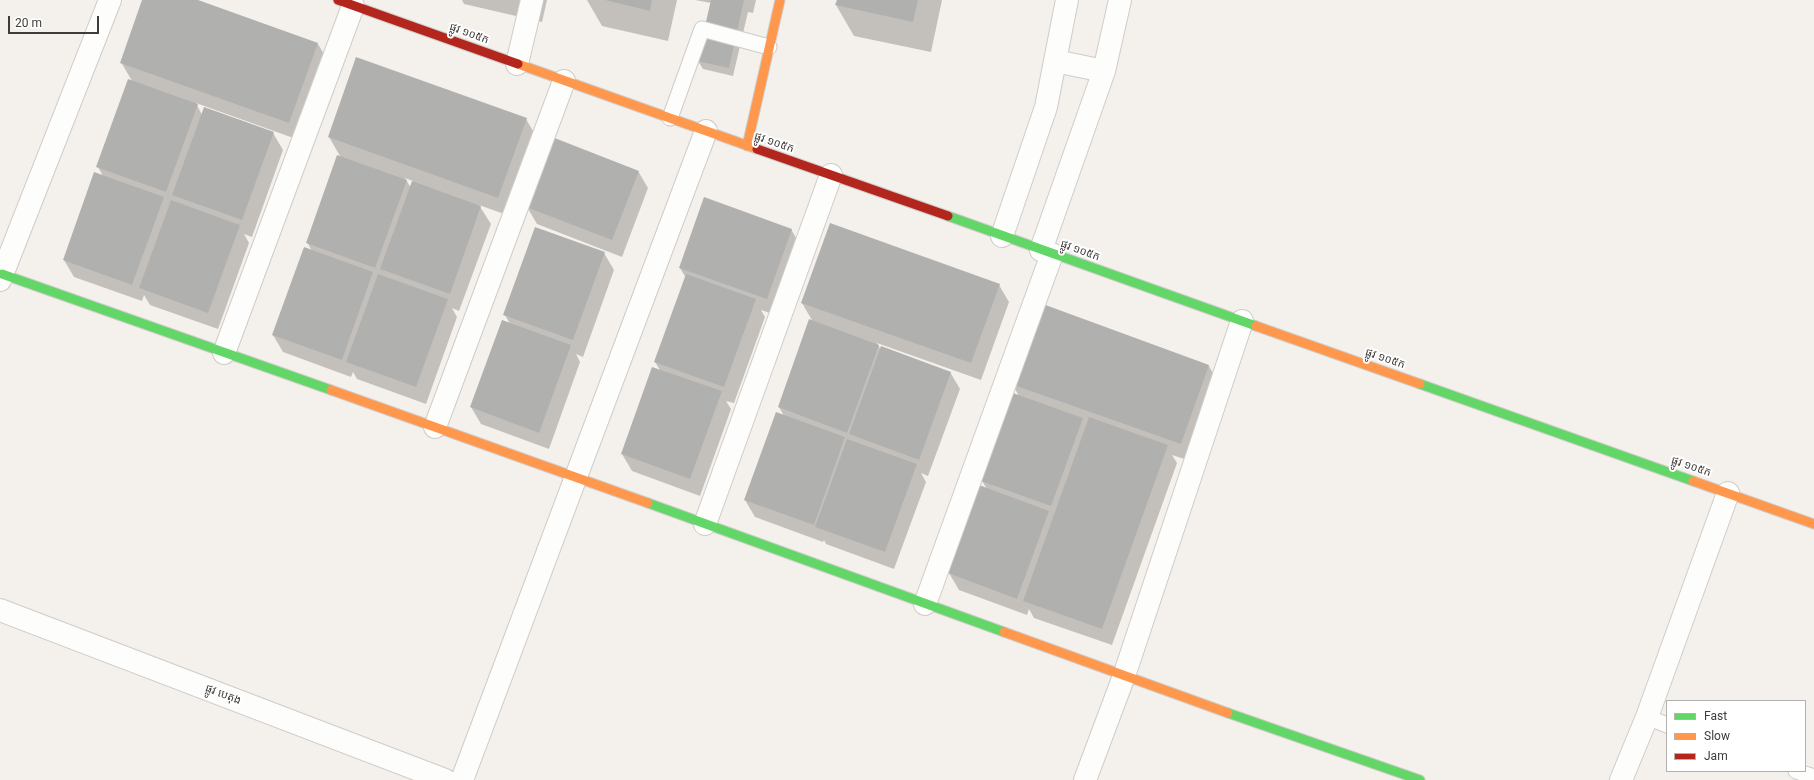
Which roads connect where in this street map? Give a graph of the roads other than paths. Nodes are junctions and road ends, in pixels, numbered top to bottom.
1 (110, 0) edge
2 (532, 0) edge
3 (780, 0) edge
4 (1067, 0) edge
5 (1120, 0) edge
6 (345, 3) edge
7 (769, 46) junction
8 (1054, 61) junction
9 (517, 64) junction
10 (1104, 71) junction
11 (564, 81) junction
12 (670, 118) junction
13 (706, 131) junction
14 (747, 146) junction
15 (831, 175) junction
16 (1002, 236) junction
17 (1046, 252) junction
18 (1, 277) edge
19 (1242, 322) junction
20 (224, 353) junction
21 (435, 427) junction
22 (576, 477) junction
23 (1728, 493) junction
24 (705, 524) junction
25 (1814, 524) edge
26 (925, 604) junction
27 (0, 610) edge
28 (1124, 676) junction
29 (1657, 721) edge
30 (1799, 772) edge
31 (1814, 777) edge
32 (445, 780) edge
33 (462, 780) edge
34 (1086, 780) edge
35 (1420, 780) edge
36 (1621, 780) edge

1 - 18 street
2 - 9 street
3 - 7 street
4 - 8 street
5 - 10 street
6 - 9 street, ផ្លូវ ១០៥ក
6 - 20 street
7 - 12 lane
7 - 14 street
8 - 10 street
8 - 16 street
9 - 11 street, ផ្លូវ ១០៥ក
10 - 17 street
11 - 12 street, ផ្លូវ ១០៥ក
11 - 21 street
12 - 13 street, ផ្លូវ ១០៥ក
13 - 14 street, ផ្លូវ ១០៥ក
13 - 22 street
14 - 15 street, ផ្លូវ ១០៥ក
15 - 16 street, ផ្លូវ ១០៥ក
15 - 24 street
16 - 17 street, ផ្លូវ ១០៥ក
17 - 19 street, ផ្លូវ ១០៥ក
17 - 26 street
18 - 20 street
19 - 23 street, ផ្លូវ ១០៥ក
19 - 28 street
20 - 21 street
21 - 22 street
22 - 24 street
22 - 33 street
23 - 25 street, ផ្លូវ ១០៥ក
23 - 29 street
24 - 26 street
26 - 28 street
27 - 32 street, ផ្លូវ បេតុង
28 - 34 street
28 - 35 street
29 - 36 street
30 - 31 lane

